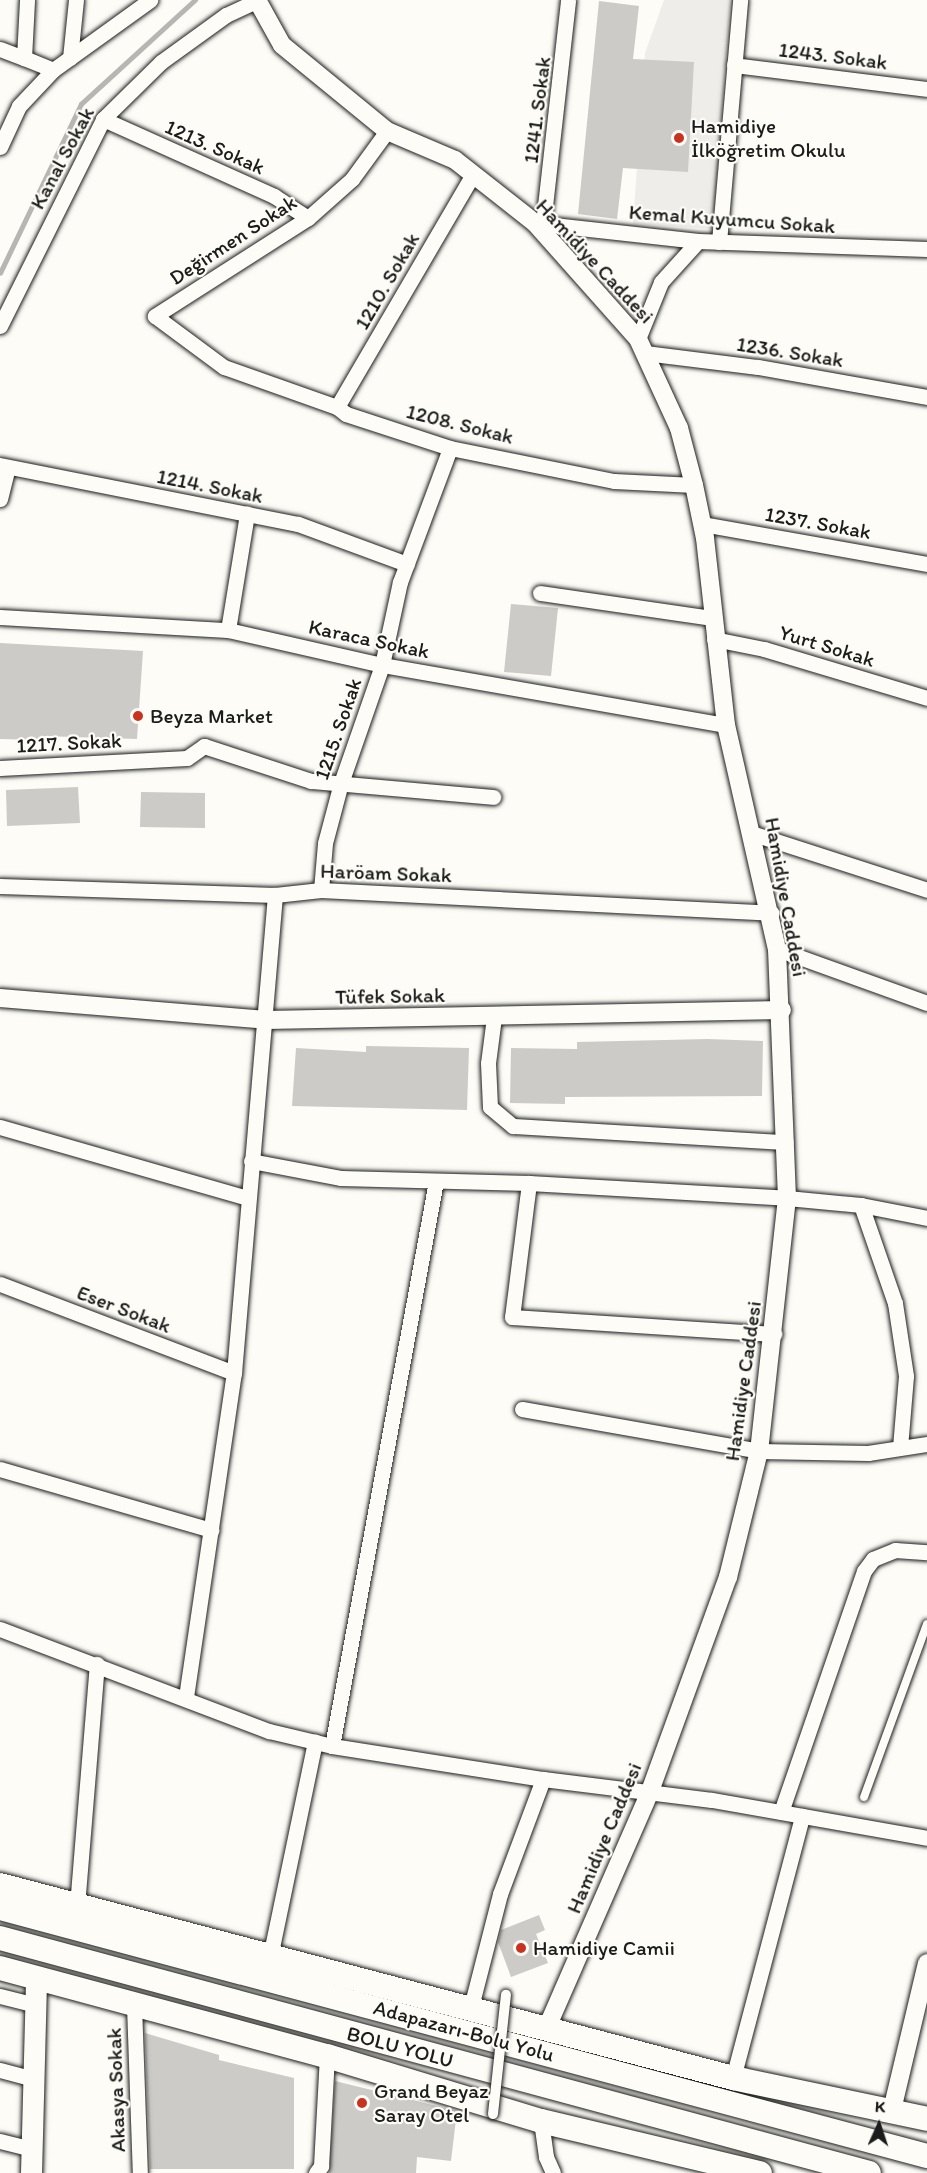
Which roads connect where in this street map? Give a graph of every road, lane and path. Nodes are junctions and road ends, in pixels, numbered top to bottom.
1 (27, 0) edge
2 (76, 0) edge
3 (150, 0) edge
4 (258, 0) edge
5 (568, 0) edge
6 (740, 0) edge
7 (0, 49) edge
8 (24, 58) junction
9 (70, 58) junction
10 (734, 66) junction
11 (53, 70) junction
12 (927, 89) edge
13 (103, 119) junction
14 (387, 131) junction
15 (0, 147) edge
16 (473, 174) junction
17 (308, 218) junction
18 (539, 224) junction
19 (698, 241) junction
20 (719, 242) junction
21 (927, 249) edge
22 (0, 326) edge
23 (642, 346) junction
24 (224, 368) joint
25 (927, 397) edge
26 (337, 407) junction
27 (450, 448) junction
28 (4, 466) edge
29 (694, 485) junction
30 (0, 499) edge
31 (247, 514) junction
32 (702, 524) junction
33 (407, 564) junction
34 (927, 564) edge
35 (540, 594) dead end
36 (0, 617) edge
37 (712, 618) junction
38 (228, 630) junction
39 (714, 639) junction
40 (382, 664) junction
41 (927, 698) edge
42 (726, 724) junction
43 (0, 768) edge
44 (341, 783) junction
45 (493, 797) dead end
46 (753, 834) junction
47 (0, 885) edge
48 (321, 890) junction
49 (927, 890) edge
50 (275, 895) junction
51 (771, 913) junction
52 (777, 949) junction
53 (0, 998) edge
54 (927, 1003) edge
55 (782, 1010) junction
56 (494, 1017) junction
57 (266, 1020) junction
58 (0, 1127) edge
59 (786, 1142) junction
60 (250, 1161) junction
61 (436, 1181) junction
62 (529, 1183) junction
63 (248, 1198) junction
64 (787, 1198) junction
65 (861, 1205) junction
66 (927, 1218) edge
67 (0, 1284) edge
68 (774, 1334) junction
69 (234, 1373) junction
70 (522, 1409) dead end
71 (927, 1444) edge
72 (900, 1447) junction
73 (759, 1451) junction
74 (0, 1469) edge
75 (211, 1530) junction
76 (927, 1552) edge
77 (927, 1624) edge
78 (0, 1629) edge
79 (97, 1664) junction
80 (186, 1697) junction
81 (315, 1742) junction
82 (332, 1746) junction
83 (543, 1779) junction
84 (649, 1794) junction
85 (864, 1797) dead end
86 (781, 1812) junction
87 (802, 1816) junction
88 (927, 1838) edge
89 (0, 1885) edge
90 (77, 1906) junction
91 (0, 1908) edge
92 (0, 1938) edge
93 (270, 1957) junction
94 (927, 1963) edge
95 (0, 1968) edge
96 (36, 1978) junction
97 (506, 1995) dead end
98 (0, 1996) edge
99 (36, 2005) junction
100 (134, 2005) junction
101 (471, 2007) junction
102 (547, 2028) junction
103 (327, 2056) junction
104 (0, 2070) edge
105 (734, 2078) junction
106 (34, 2079) junction
107 (716, 2098) junction
108 (892, 2110) junction
109 (494, 2114) dead end
110 (927, 2119) edge
111 (542, 2121) junction
112 (726, 2135) junction
113 (927, 2135) edge
114 (0, 2141) edge
115 (32, 2149) junction
116 (927, 2156) edge
117 (734, 2169) edge
118 (31, 2173) edge
119 (140, 2173) edge
120 (316, 2173) edge
121 (553, 2173) edge
122 (760, 2173) edge
123 (826, 2173) edge
124 (869, 2173) edge

1 - 8 street
2 - 9 street
3 - 9 street
4 - 13 street, Kanal Sokak
4 - 14 street, Hamidiye Caddesi
5 - 18 street, 1241. Sokak
6 - 10 street
7 - 8 street
8 - 11 street
9 - 11 street
10 - 12 street, 1243. Sokak
10 - 20 street
11 - 15 street
13 - 17 street, 1213. Sokak
13 - 22 street, Kanal Sokak
14 - 16 street, Hamidiye Caddesi
14 - 17 street, Değirmen Sokak
16 - 18 street, Hamidiye Caddesi
16 - 26 street, 1210. Sokak
17 - 24 street, Değirmen Sokak
18 - 19 street, Kemal Kuyumcu Sokak
18 - 23 street, Hamidiye Caddesi
19 - 20 street, Kemal Kuyumcu Sokak
19 - 23 street
20 - 21 street, Kemal Kuyumcu Sokak
23 - 25 street, 1236. Sokak
23 - 29 street, Hamidiye Caddesi
24 - 26 street, 1208. Sokak
26 - 27 street, 1208. Sokak
27 - 29 street, 1208. Sokak
27 - 33 street, 1215. Sokak
28 - 30 street
28 - 31 street, 1214. Sokak
29 - 32 street, Hamidiye Caddesi
31 - 33 street, 1214. Sokak
31 - 38 street
32 - 34 street, 1237. Sokak
32 - 37 street, Hamidiye Caddesi
33 - 40 street, 1215. Sokak
35 - 37 street
36 - 38 street, Karaca Sokak
37 - 39 street, Hamidiye Caddesi
38 - 40 street, Karaca Sokak
39 - 41 street, Yurt Sokak
39 - 42 street, Hamidiye Caddesi
40 - 42 street, Karaca Sokak
40 - 44 street, 1215. Sokak
42 - 46 street, Hamidiye Caddesi
43 - 44 street, 1217. Sokak
44 - 45 street
44 - 48 street, 1215. Sokak
46 - 49 street
46 - 51 street, Hamidiye Caddesi
47 - 50 street, Haröam Sokak
48 - 50 street, Haröam Sokak
48 - 51 street, Haröam Sokak
50 - 57 street
51 - 52 street, Hamidiye Caddesi
52 - 54 street
52 - 55 street, Hamidiye Caddesi
53 - 57 street, Tüfek Sokak
55 - 56 street, Tüfek Sokak
55 - 59 street, Hamidiye Caddesi
56 - 57 street, Tüfek Sokak
56 - 59 street
57 - 60 street
58 - 63 street
59 - 64 street, Hamidiye Caddesi
60 - 61 street
60 - 63 street
61 - 62 street
61 - 82 street
62 - 64 street
62 - 68 street
63 - 69 street
64 - 65 street
64 - 68 street, Hamidiye Caddesi
65 - 66 street
65 - 72 street
67 - 69 street, Eser Sokak
68 - 73 street, Hamidiye Caddesi
69 - 75 street
70 - 73 street
71 - 72 street
72 - 73 street
73 - 84 street, Hamidiye Caddesi
74 - 75 street
75 - 80 street
76 - 86 street
77 - 85 lane
78 - 79 street
79 - 80 street
79 - 90 street
80 - 81 street
81 - 82 street
81 - 93 street
82 - 83 street
83 - 84 street
83 - 101 street
84 - 86 street
84 - 102 street, Hamidiye Caddesi
86 - 87 street
87 - 88 street
87 - 105 street
89 - 90 highway
90 - 93 highway
91 - 107 highway, Adapazarı-Bolu Yolu
92 - 112 highway, BOLU YOLU
93 - 101 highway
94 - 108 street
95 - 96 highway
96 - 99 main road
96 - 100 highway
97 - 109 street, bridge
98 - 99 street
99 - 106 main road
100 - 103 highway
100 - 119 street, Akasya Sokak
101 - 102 highway
102 - 105 highway
103 - 111 highway
103 - 120 street
104 - 106 street
105 - 108 highway
106 - 115 main road
107 - 113 highway
107 - 116 highway, Adapazarı-Bolu Yolu
108 - 110 highway
111 - 117 highway
111 - 121 street
112 - 123 highway
112 - 124 highway, BOLU YOLU
114 - 115 street
115 - 118 main road
117 - 122 highway

